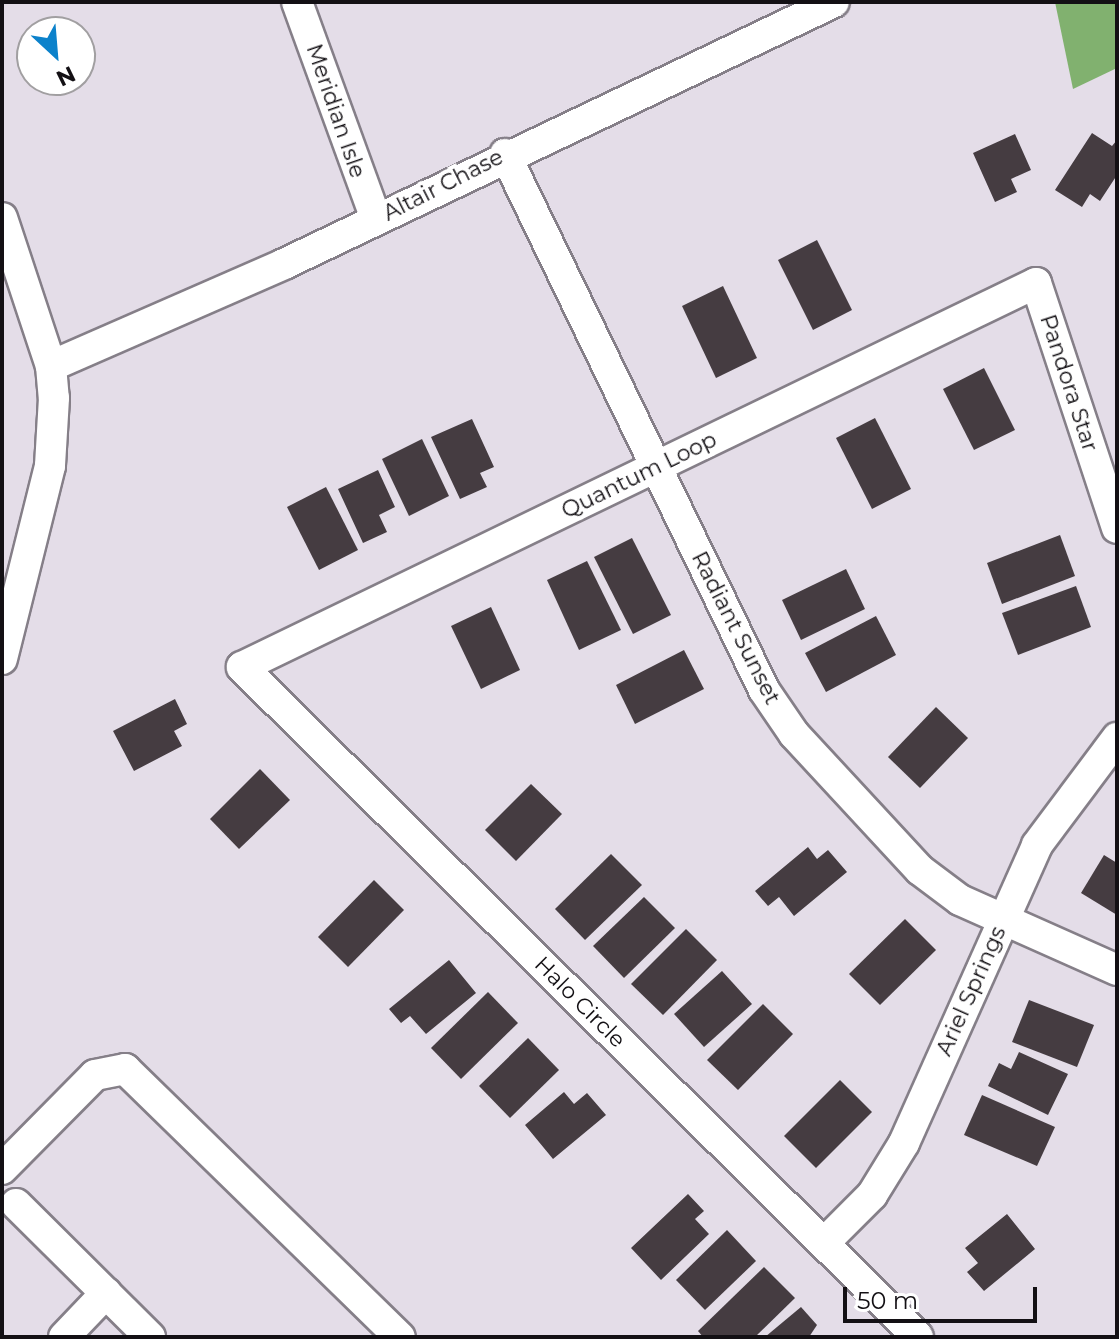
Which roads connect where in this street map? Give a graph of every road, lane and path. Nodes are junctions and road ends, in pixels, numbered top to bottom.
1 (297, 2) edge
2 (834, 2) edge
3 (505, 154) junction
4 (2, 218) edge
5 (376, 219) junction
6 (1036, 283) joint
7 (51, 366) junction
8 (655, 467) junction
9 (1117, 528) edge
10 (2, 659) edge
11 (242, 667) joint
12 (1117, 738) edge
13 (1002, 919) junction
14 (1117, 970) edge
15 (2, 1169) edge
16 (7, 1205) edge
17 (824, 1243) junction
18 (106, 1293) junction
19 (64, 1337) edge
20 (150, 1337) edge
21 (400, 1337) edge
22 (918, 1337) edge

1 - 5 street, Meridian Isle
2 - 3 street, Altair Chase
3 - 5 street, Altair Chase
3 - 8 street, Radiant Sunset
4 - 7 street
5 - 7 street, Altair Chase
6 - 8 street, Quantum Loop
6 - 9 street, Pandora Star
7 - 10 street
8 - 11 street, Quantum Loop
8 - 13 street, Radiant Sunset
11 - 17 street, Halo Circle
12 - 13 street, Ariel Springs
13 - 14 street, Radiant Sunset
13 - 17 street, Ariel Springs
15 - 21 street
16 - 18 street
17 - 22 street, Halo Circle
18 - 19 street
18 - 20 street

